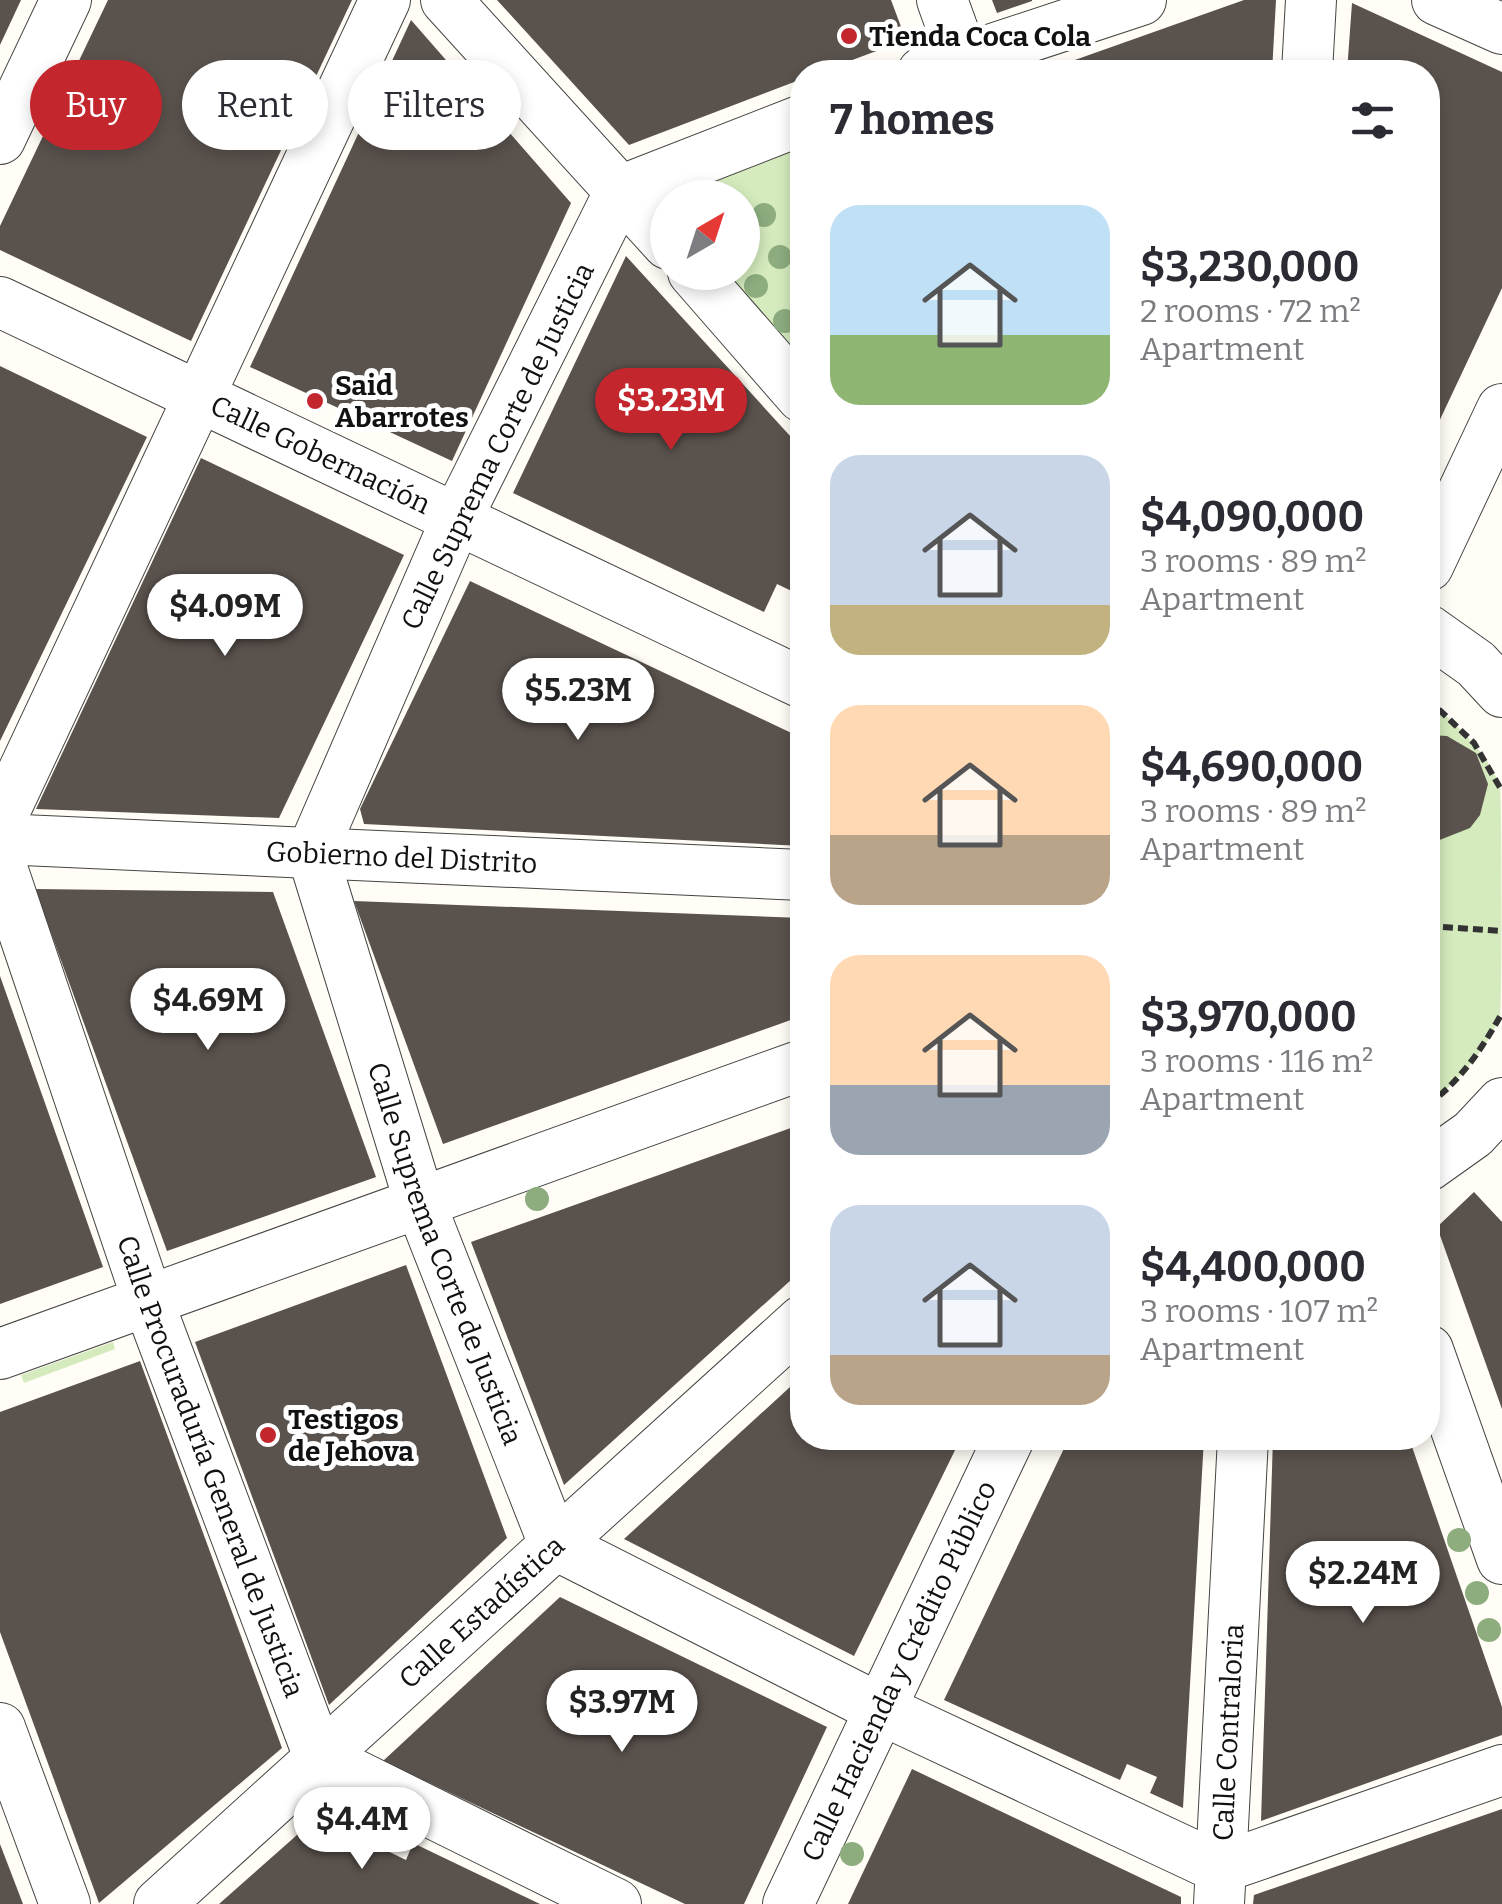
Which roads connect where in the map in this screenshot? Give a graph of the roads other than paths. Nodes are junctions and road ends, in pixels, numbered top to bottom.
1 (66, 0) edge
2 (385, 0) edge
3 (446, 0) edge
4 (942, 0) edge
5 (1142, 0) edge
6 (1311, 0) edge
7 (1437, 0) edge
8 (1502, 29) edge
9 (950, 60) edge
10 (971, 60) edge
11 (1308, 60) edge
12 (790, 125) edge
13 (0, 139) edge
14 (620, 191) junction
15 (650, 224) edge
16 (709, 290) edge
17 (0, 302) edge
18 (790, 382) edge
19 (196, 396) junction
20 (1502, 409) edge
21 (458, 518) junction
22 (1440, 541) edge
23 (1440, 638) edge
24 (790, 677) edge
25 (1502, 692) edge
26 (0, 821) edge
27 (0, 839) edge
28 (312, 852) junction
29 (0, 862) edge
30 (790, 874) edge
31 (790, 1070) edge
32 (1492, 1134) edge
33 (1440, 1160) edge
34 (420, 1203) junction
35 (148, 1301) junction
36 (790, 1331) edge
37 (0, 1354) edge
38 (1440, 1384) edge
39 (1003, 1450) edge
40 (1241, 1450) edge
41 (554, 1544) junction
42 (1502, 1559) edge
43 (878, 1708) junction
44 (0, 1728) edge
45 (319, 1757) junction
46 (1502, 1770) edge
47 (1219, 1886) edge
48 (65, 1904) edge
49 (159, 1904) edge
50 (616, 1904) edge
51 (788, 1904) edge

1 - 13 street
2 - 19 street
3 - 14 street
4 - 9 street
5 - 10 street
6 - 11 street
7 - 8 street
12 - 14 street
14 - 15 street
14 - 21 street, Calle Suprema Corte de Justicia
16 - 18 street
17 - 19 street, Calle Gobernación
19 - 21 street, Calle Gobernación
19 - 26 street
20 - 22 street
21 - 24 street, Calle Gobernación
21 - 28 street, Calle Suprema Corte de Justicia
23 - 25 street
27 - 28 street, Gobierno del Distrito
28 - 30 street, Gobierno del Distrito
28 - 34 street, Calle Suprema Corte de Justicia
29 - 35 street, Calle Procuraduría General de Justicia
31 - 34 street
32 - 33 street
34 - 35 street
34 - 41 street, Calle Suprema Corte de Justicia
35 - 37 street
35 - 45 street, Calle Procuraduría General de Justicia
36 - 41 street, Calle Estadística
38 - 42 street
39 - 43 street, Calle Hacienda y Crédito Público
40 - 47 street, Calle Contraloria
41 - 43 street
41 - 45 street, Calle Estadística
43 - 47 street
43 - 51 street, Calle Hacienda y Crédito Público
44 - 48 street
45 - 49 street, Calle Estadística
45 - 50 street
46 - 47 street

